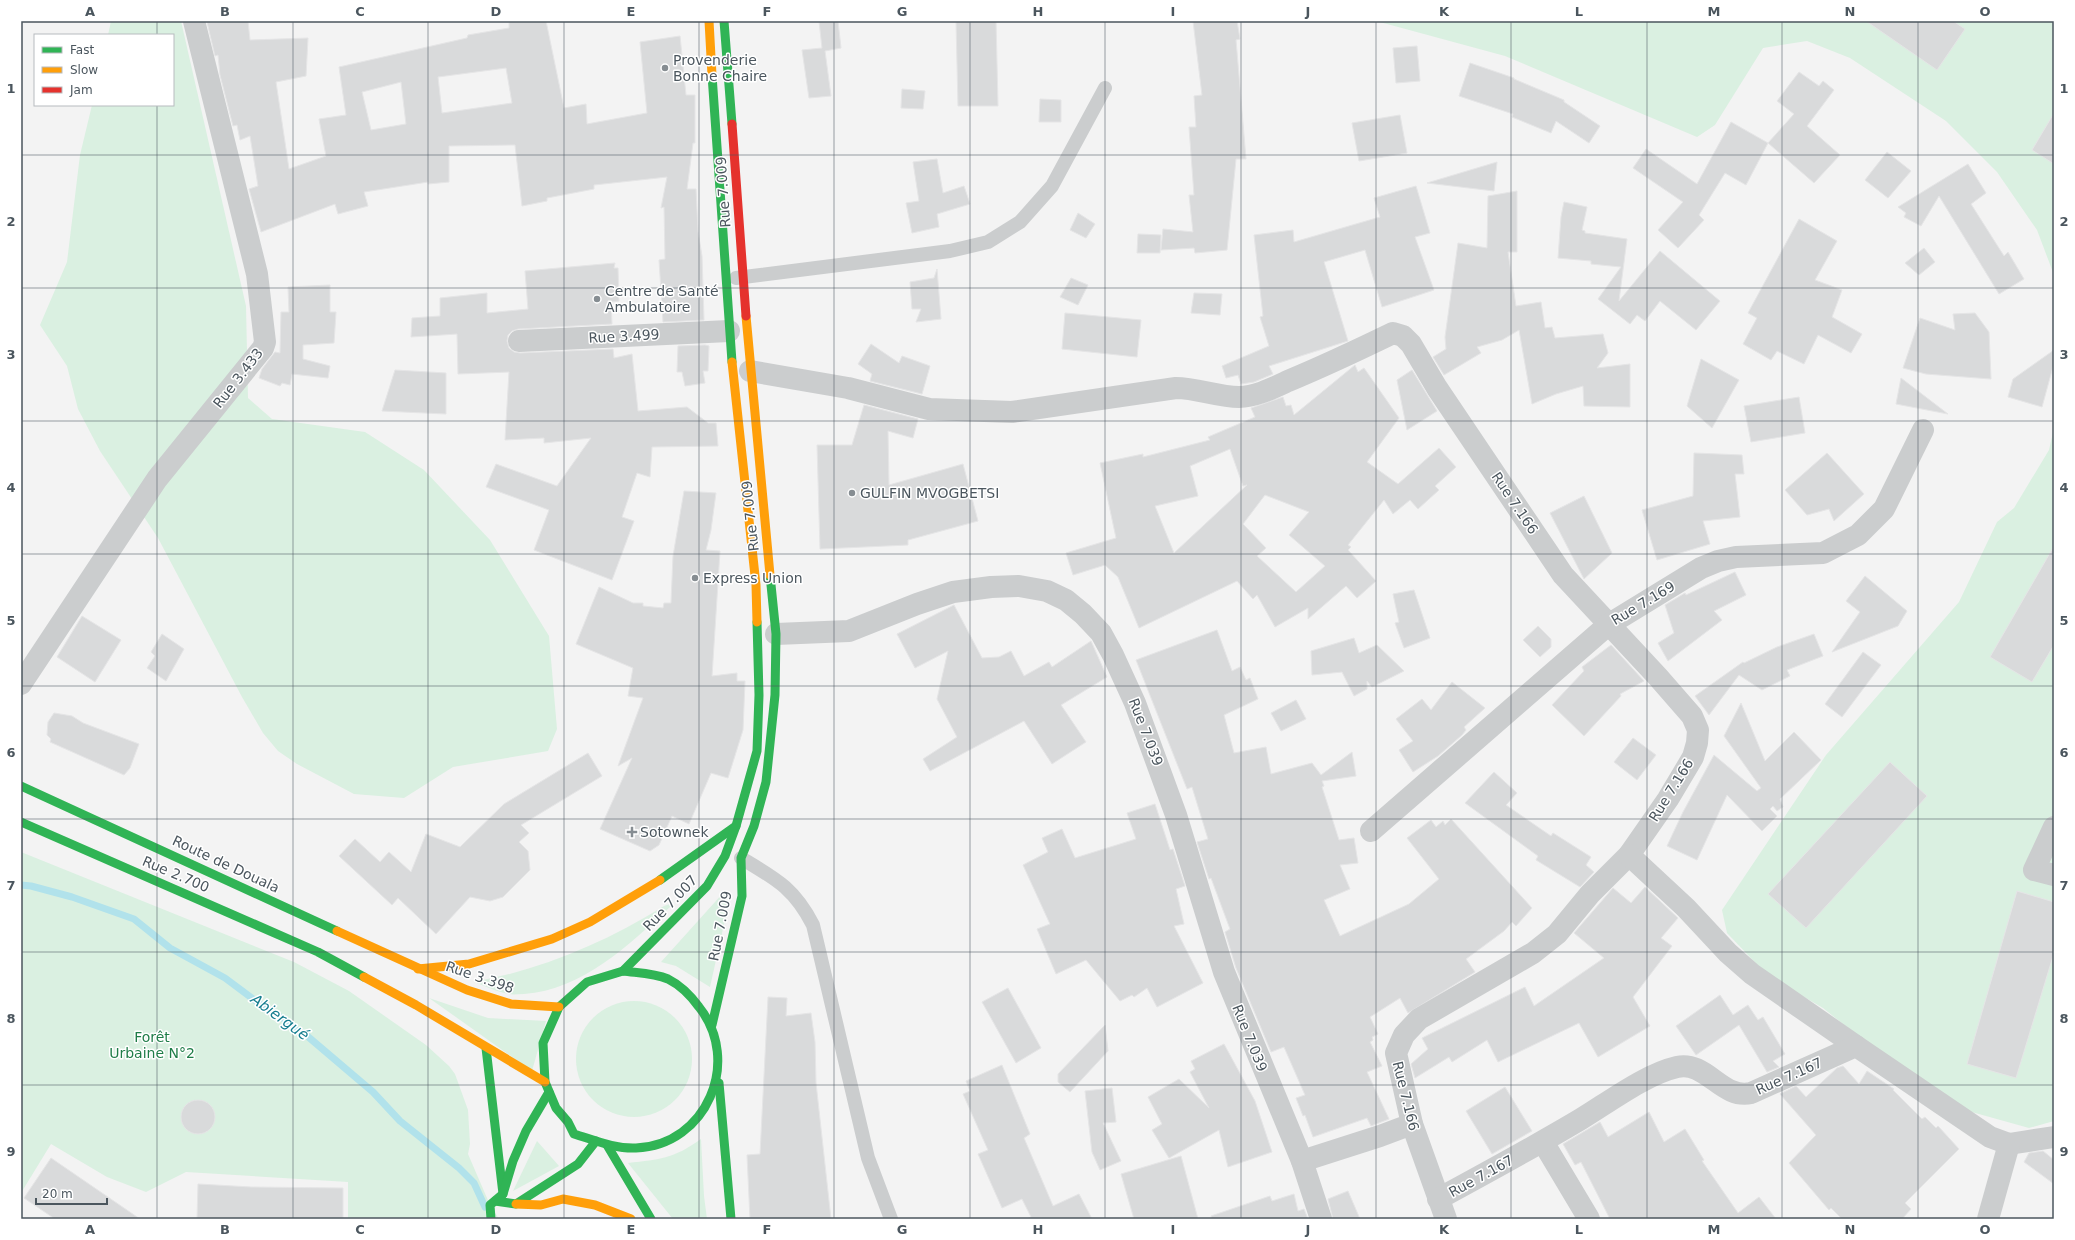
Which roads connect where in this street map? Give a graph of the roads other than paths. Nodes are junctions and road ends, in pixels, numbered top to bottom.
1 (194, 21) edge
2 (709, 21) edge
3 (724, 21) edge
4 (1105, 88) dead end
5 (726, 278) junction
6 (742, 278) junction
7 (729, 331) junction
8 (519, 342) dead end
9 (750, 371) junction
10 (1923, 430) dead end
11 (1608, 625) junction
12 (776, 634) junction
13 (21, 684) edge
14 (21, 786) edge
15 (21, 822) edge
16 (736, 826) junction
17 (2054, 827) edge
18 (1371, 831) dead end
19 (1629, 855) junction
20 (741, 858) junction
21 (2044, 872) edge
22 (418, 969) junction
23 (623, 972) junction
24 (559, 1007) junction
25 (712, 1025) junction
26 (1856, 1046) junction
27 (486, 1048) junction
28 (718, 1076) junction
29 (545, 1082) junction
30 (548, 1092) junction
31 (1412, 1124) junction
32 (2054, 1137) edge
33 (596, 1141) junction
34 (1543, 1142) junction
35 (2009, 1144) junction
36 (607, 1145) junction
37 (1302, 1161) junction
38 (504, 1194) junction
39 (495, 1201) junction
40 (516, 1204) junction
41 (1442, 1209) edge
42 (491, 1219) edge
43 (631, 1219) edge
44 (651, 1219) edge
45 (731, 1219) edge
46 (891, 1219) edge
47 (1321, 1219) edge
48 (1589, 1219) edge
49 (1988, 1219) edge

1 - 13 street, Rue 3.433
2 - 5 main road, Rue 7.009
3 - 6 main road, Rue 7.009
4 - 6 lane
5 - 6 lane
5 - 7 main road, Rue 7.009
6 - 9 main road, Rue 7.009
7 - 8 street, Rue 3.499
7 - 16 main road, Rue 7.009
9 - 11 street, Rue 7.166
9 - 12 main road, Rue 7.009
10 - 11 street, Rue 7.169
11 - 18 street, Rue 7.169
11 - 19 street, Rue 7.166
12 - 20 main road, Rue 7.009
12 - 37 street, Rue 7.039
14 - 22 main road, Route de Douala
15 - 27 main road, Rue 2.700
16 - 22 main road
16 - 23 main road, Rue 7.007
17 - 21 street
19 - 26 street
19 - 31 street, Rue 7.166
20 - 25 main road, Rue 7.009
20 - 46 lane
22 - 24 main road, Rue 3.398
23 - 24 main road
23 - 25 main road
24 - 29 main road
25 - 28 main road
26 - 34 street, Rue 7.167
26 - 35 street
27 - 29 main road
27 - 38 main road
28 - 36 main road
28 - 45 main road
29 - 30 main road
30 - 33 main road
30 - 38 main road
31 - 37 street
31 - 41 street, Rue 7.166
32 - 35 street
33 - 36 main road
33 - 40 main road
34 - 41 street, Rue 7.167
34 - 48 street
35 - 49 street
36 - 44 main road
37 - 47 street, Rue 7.039
38 - 39 main road
39 - 40 main road
39 - 42 main road
40 - 43 main road

